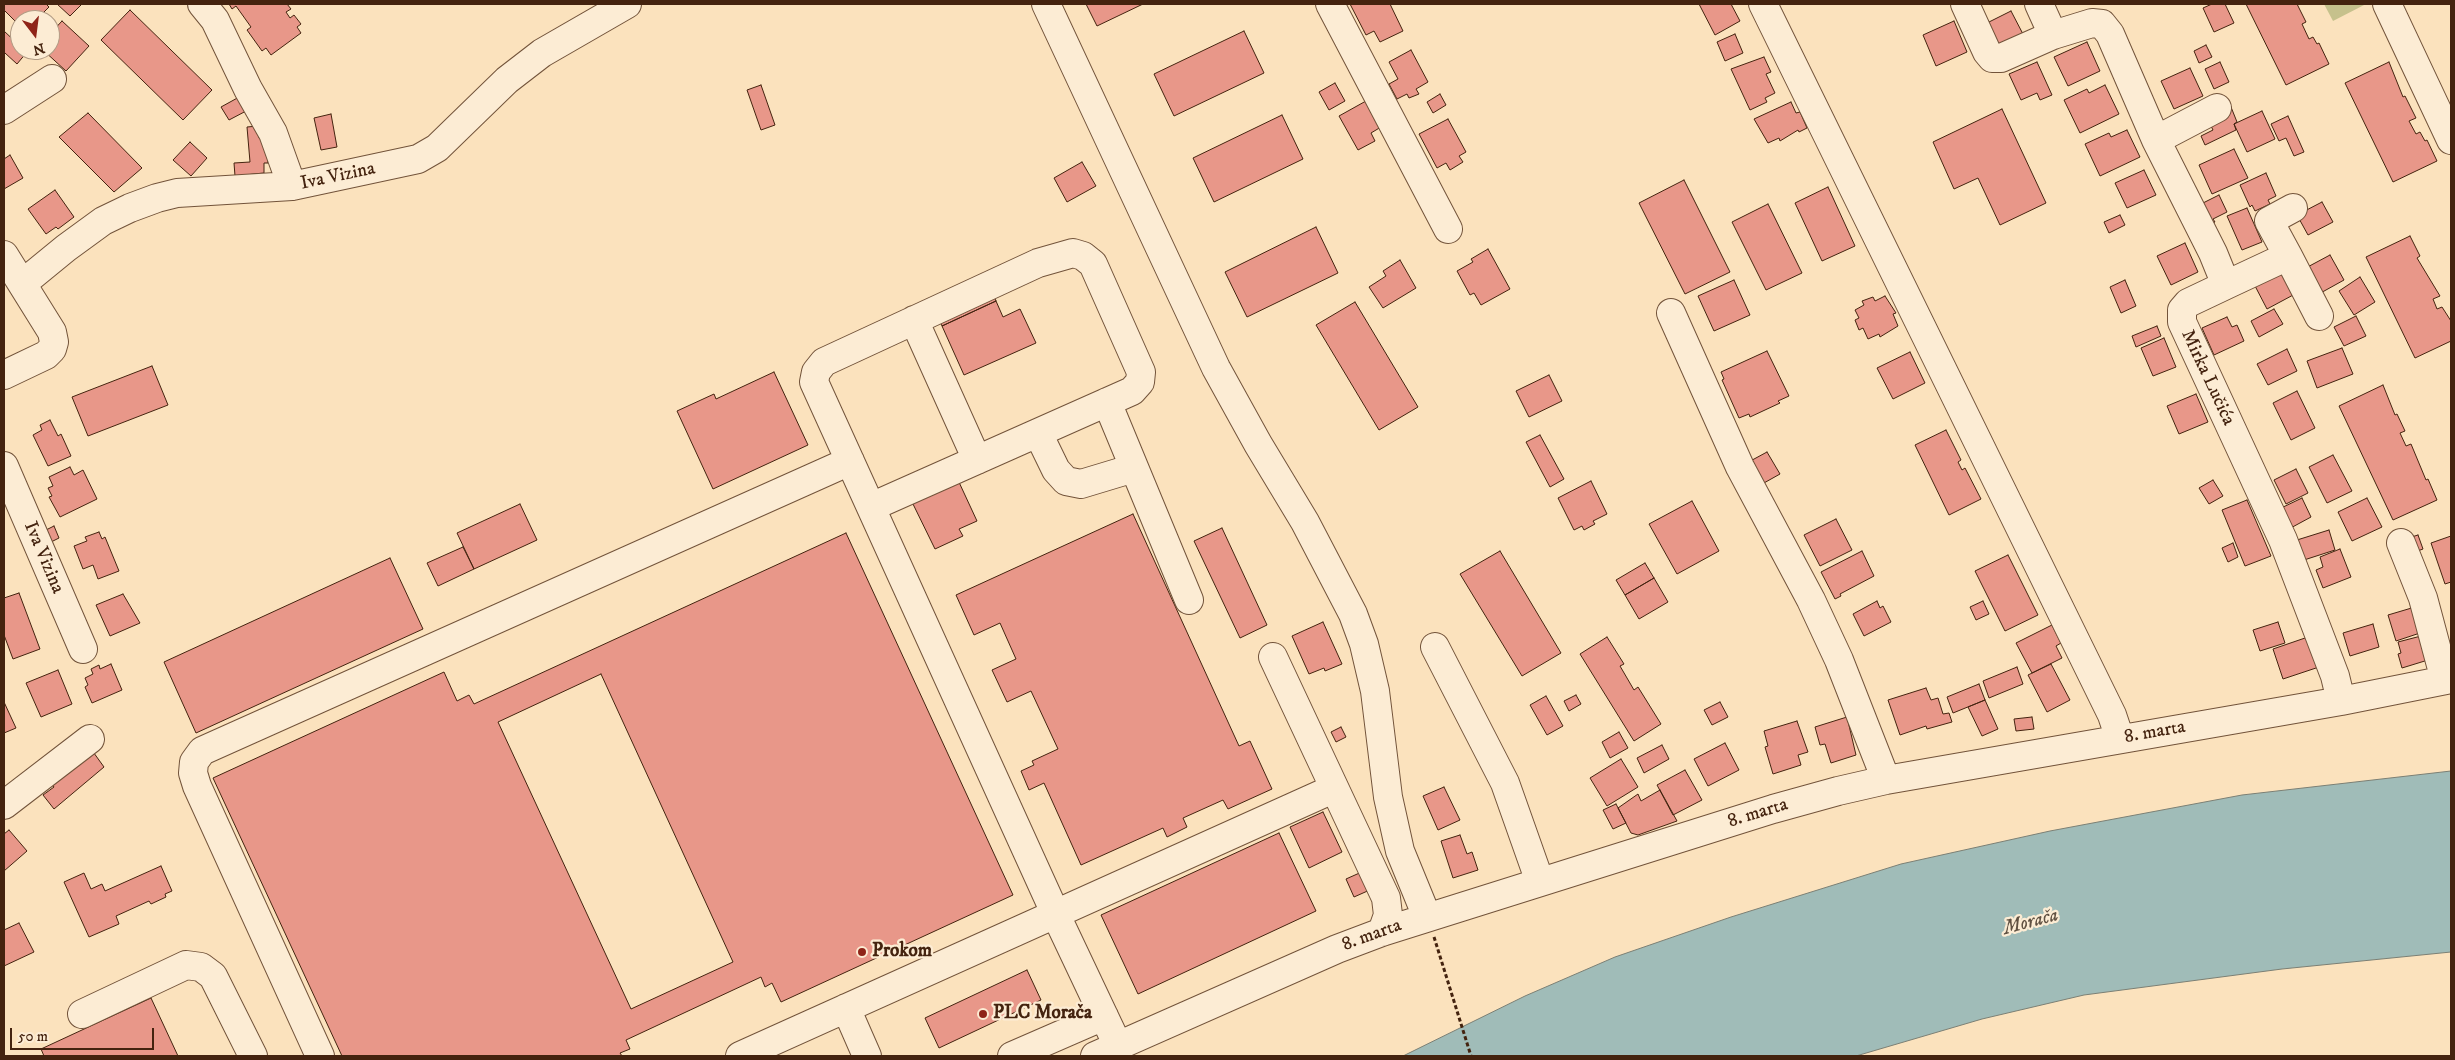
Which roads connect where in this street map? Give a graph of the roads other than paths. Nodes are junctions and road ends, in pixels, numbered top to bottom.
1 (202, 4) edge
2 (627, 4) edge
3 (1046, 4) edge
4 (1330, 4) edge
5 (1763, 4) edge
6 (1965, 4) edge
7 (2038, 4) edge
8 (2388, 4) edge
9 (605, 12) edge
10 (2053, 35) junction
11 (52, 79) dead end
12 (2217, 108) dead end
13 (4, 110) edge
14 (2156, 140) junction
15 (2451, 140) edge
16 (292, 186) junction
17 (2293, 208) dead end
18 (1448, 229) dead end
19 (4, 255) edge
20 (2288, 256) junction
21 (22, 284) junction
22 (2226, 285) junction
23 (1671, 313) dead end
24 (2319, 316) dead end
25 (914, 320) junction
26 (4, 375) edge
27 (1107, 402) junction
28 (1038, 433) junction
29 (977, 460) junction
30 (850, 461) junction
31 (4, 466) edge
32 (1134, 468) junction
33 (871, 507) junction
34 (2401, 543) dead end
35 (1189, 600) dead end
36 (1435, 647) dead end
37 (82, 650) dead end
38 (1272, 657) dead end
39 (2448, 679) edge
40 (2341, 701) junction
41 (90, 739) dead end
42 (2120, 739) junction
43 (1886, 780) junction
44 (1333, 789) junction
45 (4, 804) edge
46 (1540, 882) junction
47 (1056, 915) junction
48 (1427, 916) junction
49 (1382, 932) junction
50 (846, 1008) junction
51 (82, 1014) dead end
52 (1104, 1016) junction
53 (1107, 1051) edge
54 (253, 1056) edge
55 (320, 1056) edge
56 (740, 1056) edge
57 (867, 1056) edge
58 (1012, 1056) edge

1 - 16 street
2 - 9 street, Iva Vizina
3 - 48 street
4 - 18 street
5 - 42 street
6 - 10 street
7 - 10 street
8 - 15 street
9 - 16 street, Iva Vizina
10 - 14 street
11 - 13 street
12 - 14 street
14 - 22 street
16 - 21 street, Iva Vizina
17 - 20 street
19 - 21 street
20 - 22 street, Mirka Lučića
20 - 24 street
21 - 26 street
22 - 40 street, Mirka Lučića
23 - 43 street
25 - 27 street
25 - 29 street
25 - 30 street
27 - 28 street
27 - 32 street
28 - 29 street
28 - 32 street
29 - 33 street
30 - 33 street
30 - 55 street
31 - 37 street, Iva Vizina
32 - 35 street
33 - 47 street
34 - 39 street
36 - 46 street
38 - 44 street
39 - 40 street, 8. marta
40 - 42 street, 8. marta
41 - 45 street
42 - 43 street, 8. marta
43 - 46 street, 8. marta
44 - 47 street
44 - 49 street
46 - 48 street, 8. marta
47 - 50 street
47 - 52 street
48 - 49 street, 8. marta
49 - 53 street, 8. marta
50 - 56 street
50 - 57 street
51 - 54 street
52 - 53 street
52 - 58 street

